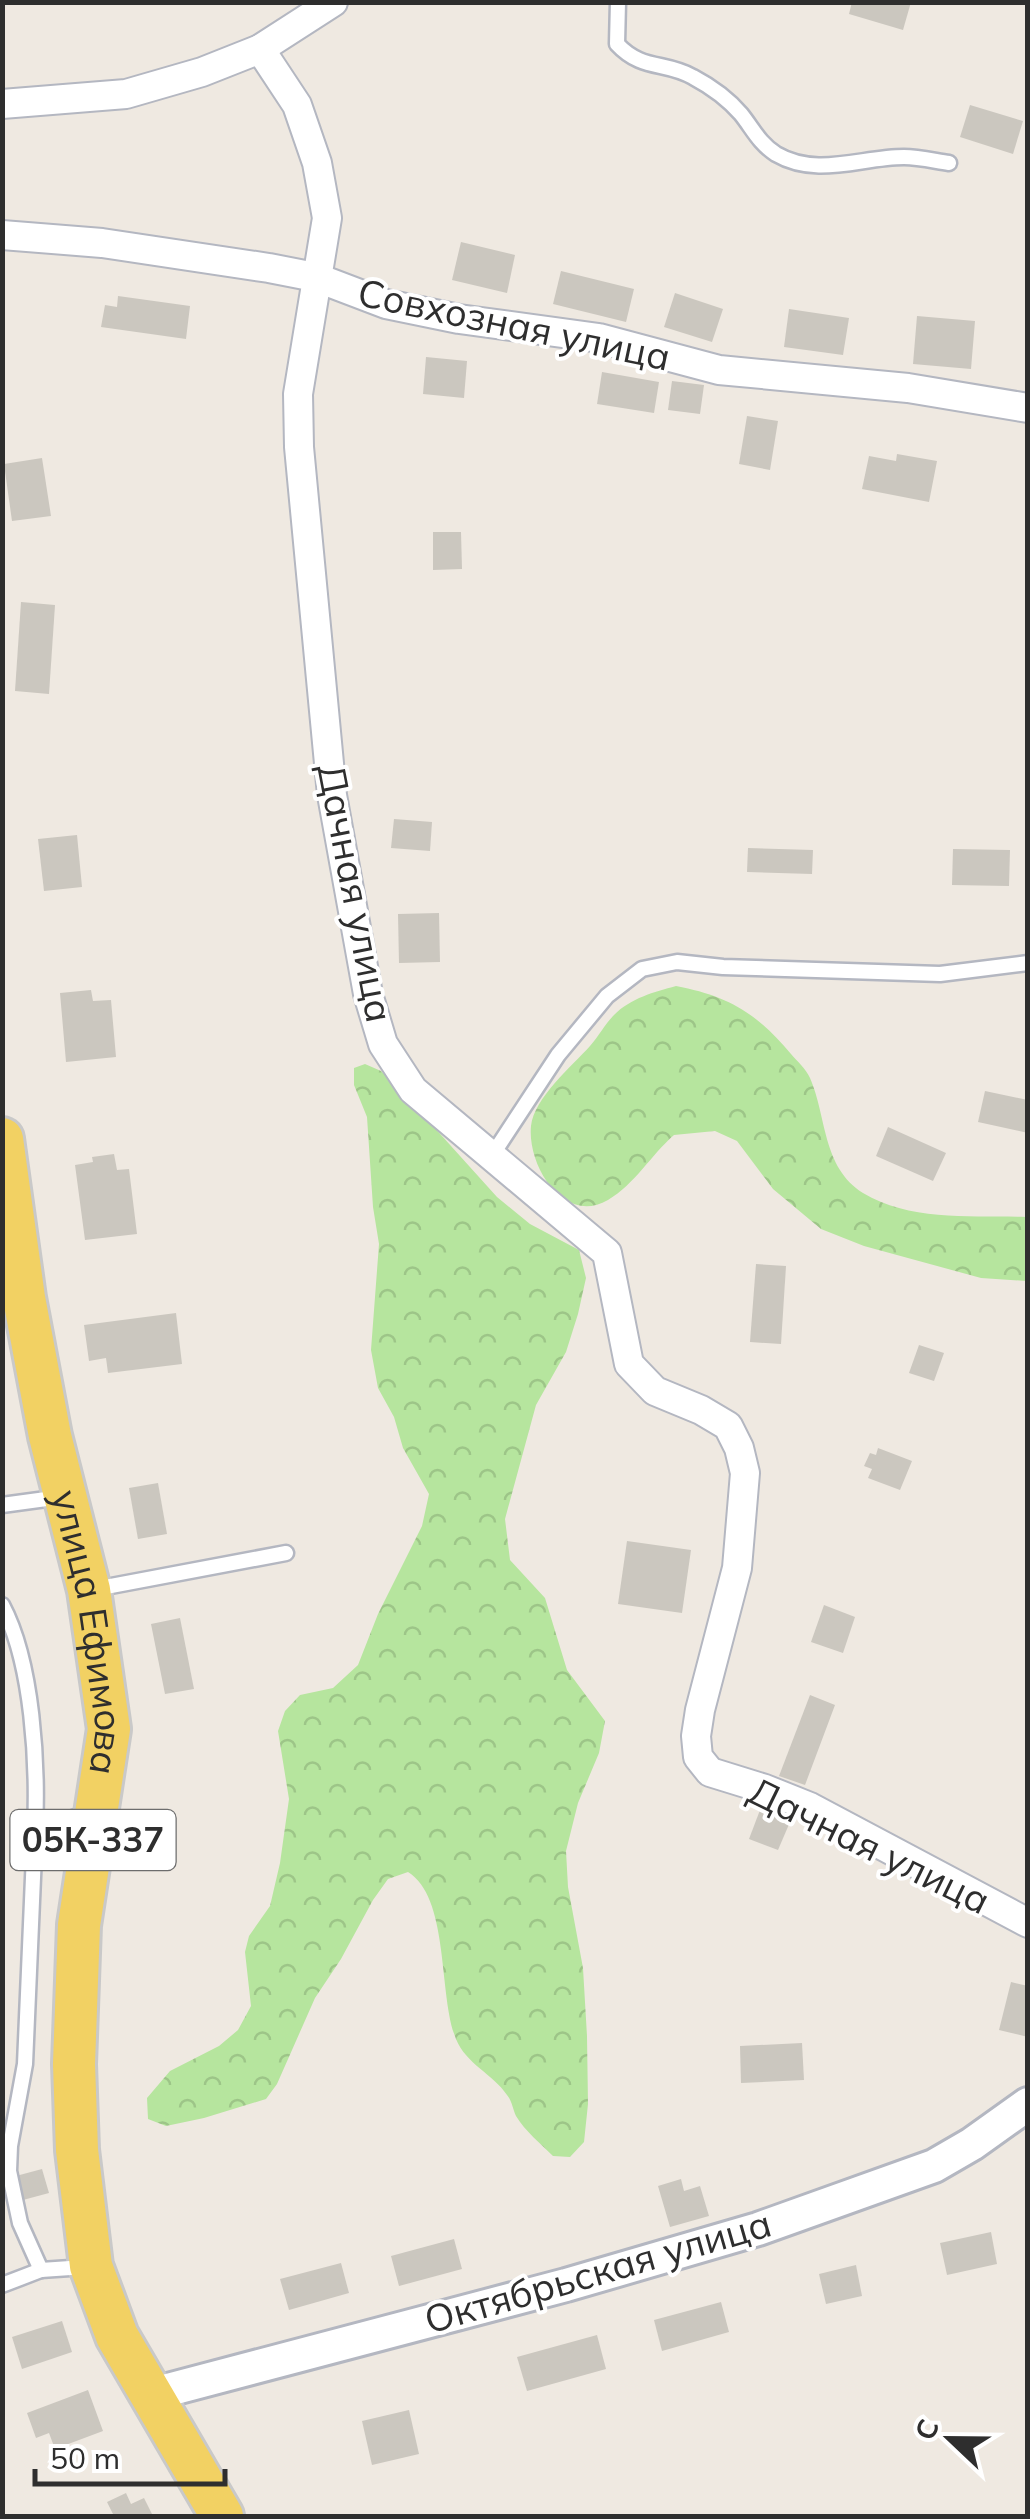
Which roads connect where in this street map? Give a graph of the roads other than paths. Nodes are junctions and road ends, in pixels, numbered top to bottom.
1 (333, 2) edge
2 (618, 2) edge
3 (260, 49) junction
4 (2, 104) edge
5 (949, 163) dead end
6 (2, 236) edge
7 (314, 277) junction
8 (1028, 408) edge
9 (1028, 964) edge
10 (2, 1138) edge
11 (491, 1157) junction
12 (66, 1497) junction
13 (2, 1505) edge
14 (286, 1554) dead end
15 (89, 1590) junction
16 (2, 1605) edge
17 (98, 1810) junction
18 (35, 1831) junction
19 (1028, 1923) edge
20 (1028, 2104) edge
21 (10, 2107) edge
22 (91, 2266) junction
23 (41, 2270) junction
24 (4, 2282) edge
25 (149, 2395) junction
26 (222, 2516) edge

1 - 3 street
2 - 5 lane
3 - 4 street
3 - 7 street, Дачная улица
6 - 7 street, Совхозная улица
7 - 8 street, Совхозная улица
7 - 11 street, Дачная улица
9 - 11 lane
10 - 12 main road, улица Ефимова / 05К-337
11 - 19 street, Дачная улица
12 - 13 lane
12 - 15 main road, улица Ефимова / 05К-337
14 - 15 lane
15 - 17 main road, улица Ефимова / 05К-337
16 - 18 lane
17 - 18 lane
17 - 22 main road, улица Ефимова / 05К-337
18 - 21 lane
20 - 25 street, Октябрьская улица
21 - 23 lane
22 - 23 lane
22 - 25 main road, улица Ефимова / 05К-337
23 - 24 lane
25 - 26 main road, улица Ефимова / 05К-337

